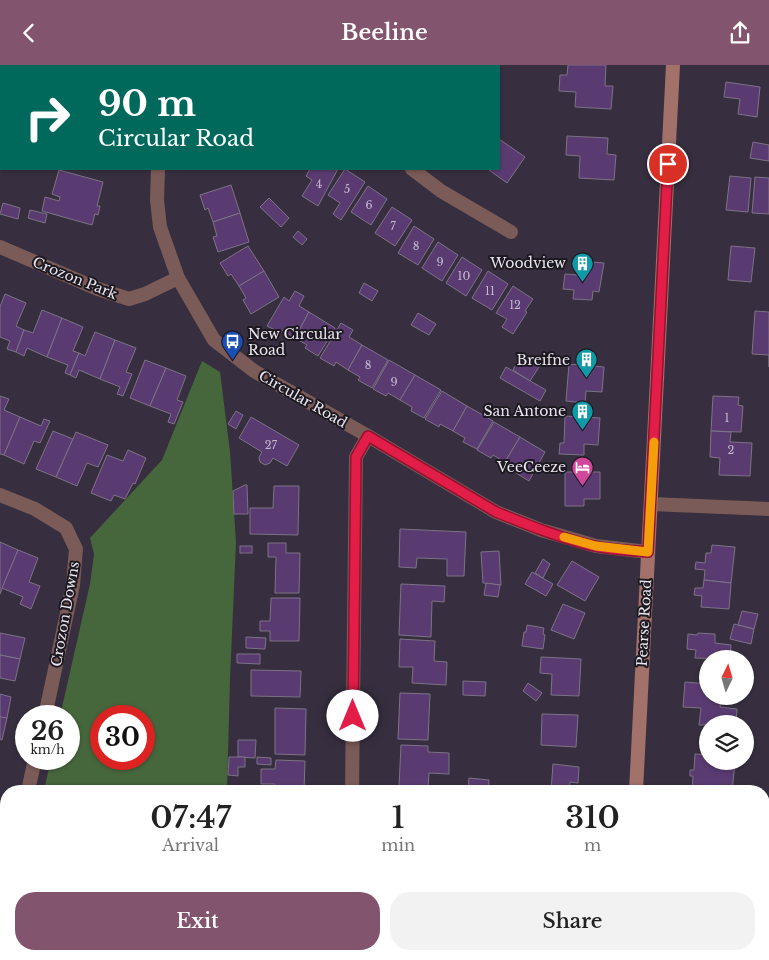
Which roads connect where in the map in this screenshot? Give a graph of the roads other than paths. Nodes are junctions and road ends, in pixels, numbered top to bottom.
1 (673, 65) edge
2 (158, 170) edge
3 (413, 170) edge
4 (511, 232) dead end
5 (0, 247) edge
6 (178, 278) junction
7 (368, 436) junction
8 (0, 495) edge
9 (651, 504) junction
10 (769, 509) edge
11 (648, 552) junction
12 (47, 705) edge
13 (33, 770) edge
14 (29, 785) edge
15 (352, 785) edge
16 (636, 785) edge

1 - 9 main road, Pearse Road
2 - 6 street, Circular Road
3 - 4 street
5 - 6 street, Crozon Park
6 - 7 street, Circular Road
7 - 11 street, Circular Road
7 - 15 street
8 - 12 street, Crozon Downs
9 - 10 street
9 - 11 main road, Pearse Road
11 - 16 main road, Pearse Road
13 - 14 street

